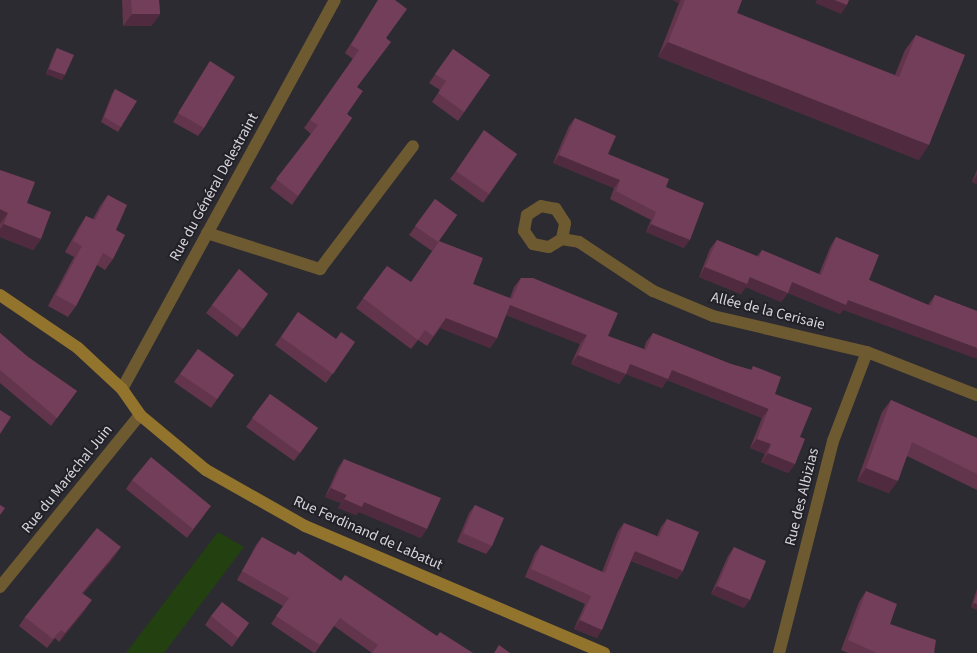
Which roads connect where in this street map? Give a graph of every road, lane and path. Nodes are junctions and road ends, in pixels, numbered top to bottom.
1 (335, 0) edge
2 (412, 146) dead end
3 (207, 233) junction
4 (562, 239) dead end
5 (0, 295) edge
6 (867, 352) junction
7 (122, 389) junction
8 (977, 395) edge
9 (140, 415) junction
10 (0, 587) edge
11 (604, 653) edge
12 (779, 653) edge

1 - 3 street, Rue du Général Delestraint
2 - 3 street
3 - 7 street, Rue du Général Delestraint
4 - 6 street, Allée de la Cerisaie
5 - 7 street, Rue Ferdinand de Labatut
6 - 8 street, Allée de la Cerisaie
6 - 12 street, Rue des Albizias
7 - 9 street, Rue Ferdinand de Labatut
9 - 10 street, Rue du Maréchal Juin
9 - 11 street, Rue Ferdinand de Labatut

